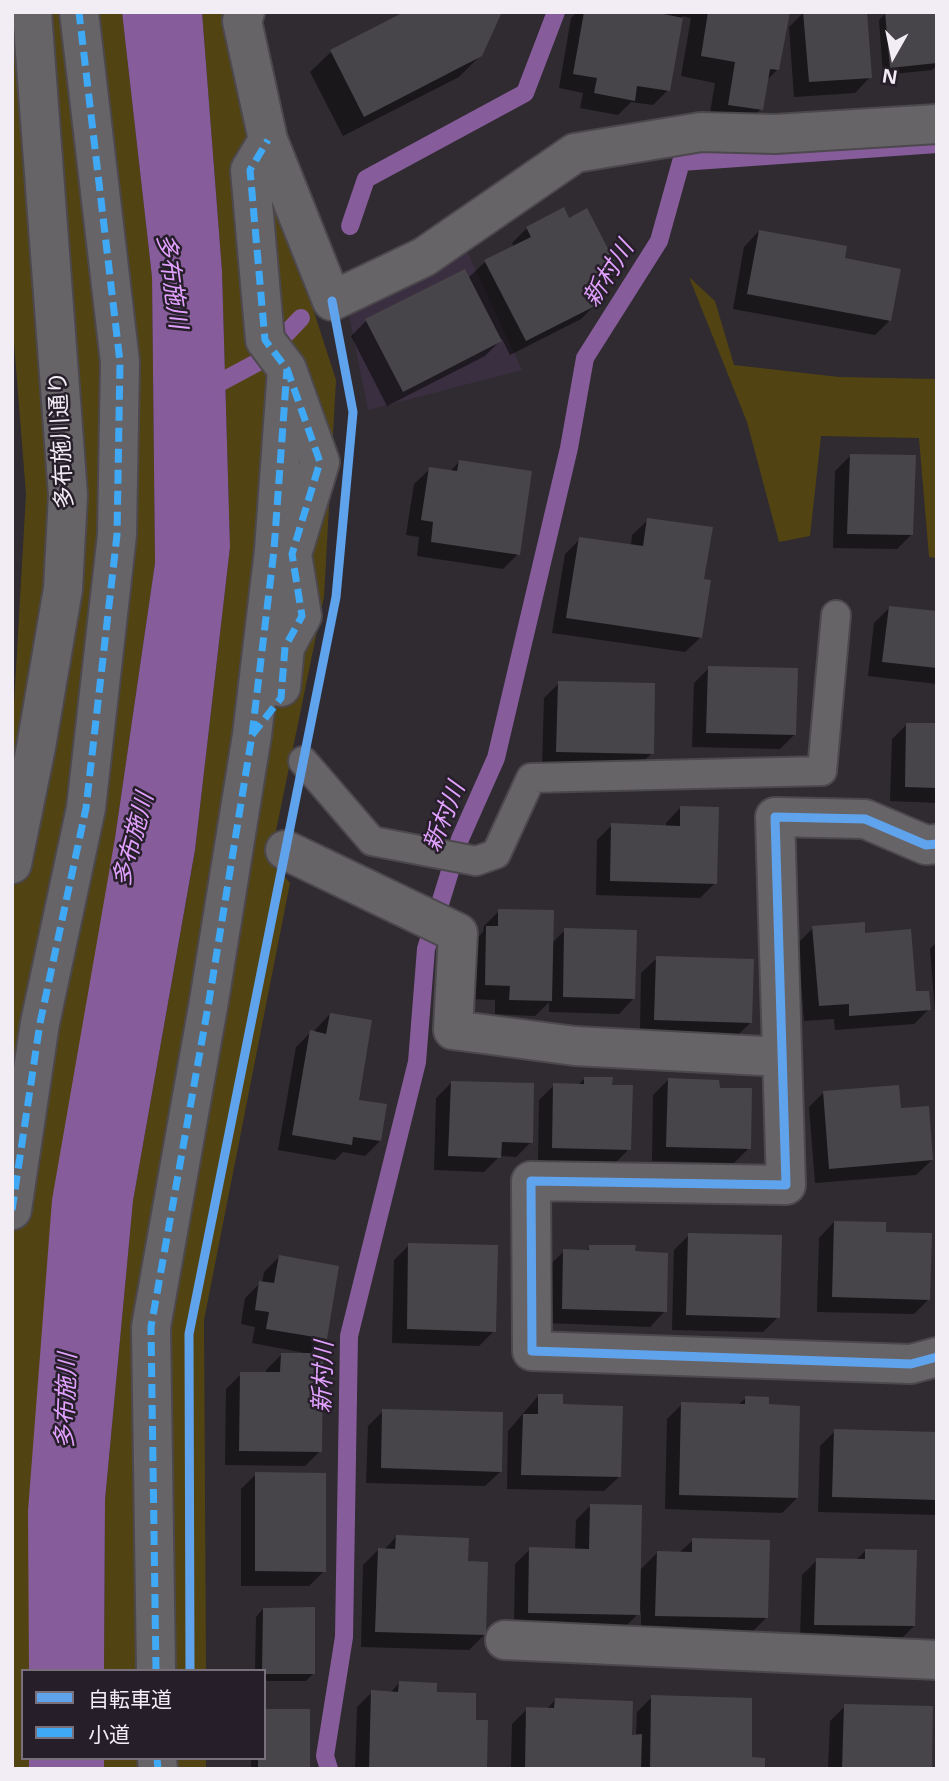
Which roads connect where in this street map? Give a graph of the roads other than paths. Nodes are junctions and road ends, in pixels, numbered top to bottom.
1 (32, 12) edge
2 (79, 12) edge
3 (245, 12) edge
4 (937, 124) edge
5 (268, 140) junction
6 (836, 615) dead end
7 (24, 737) edge
8 (303, 761) dead end
9 (937, 844) edge
10 (285, 850) dead end
11 (12, 864) edge
12 (782, 1057) junction
13 (12, 1210) edge
14 (937, 1357) edge
15 (505, 1640) dead end
16 (937, 1660) edge
17 (156, 1669) edge

1 - 7 street, 多布施川通り
2 - 13 street
3 - 5 street
4 - 5 street
5 - 17 street
6 - 8 lane
7 - 11 street, 多布施川通り
9 - 12 street
10 - 12 street
12 - 14 street
15 - 16 street

